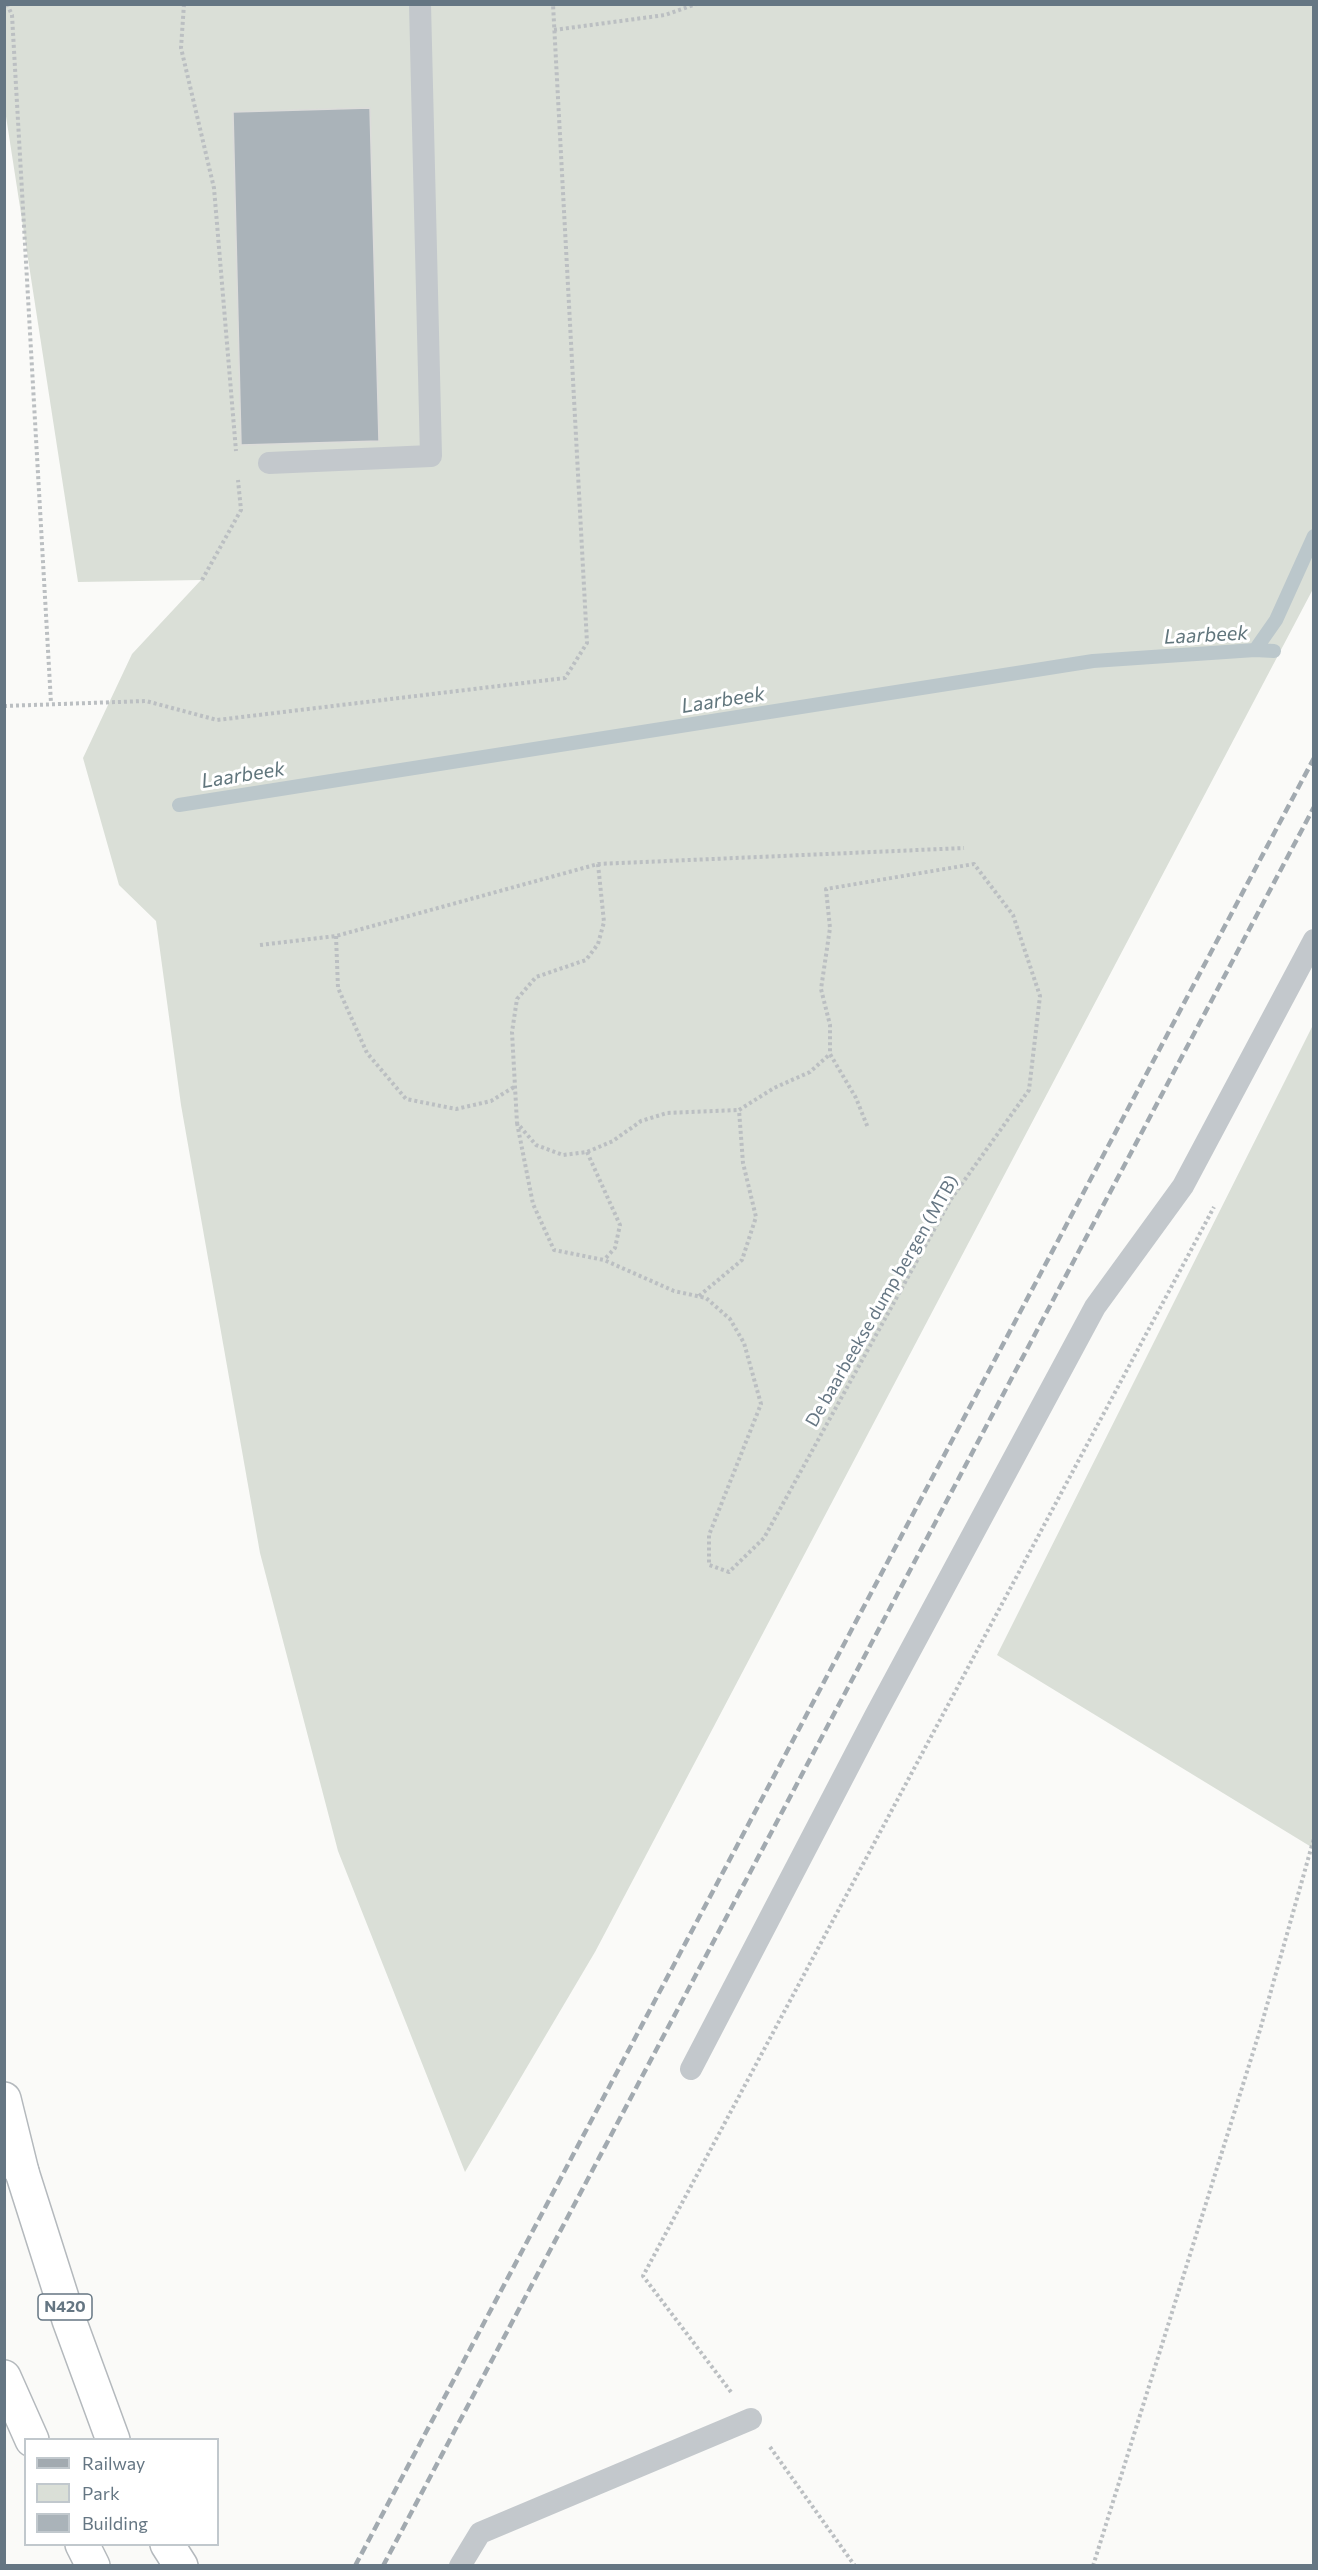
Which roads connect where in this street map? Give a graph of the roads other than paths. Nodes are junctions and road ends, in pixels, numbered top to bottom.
1 (420, 4) edge
2 (269, 463) dead end
3 (1314, 940) edge
4 (691, 2069) dead end
5 (4, 2099) edge
6 (13, 2160) edge
7 (4, 2377) edge
8 (751, 2419) road end
9 (32, 2438) edge
10 (113, 2438) edge
11 (83, 2546) edge
12 (168, 2546) edge
13 (93, 2565) edge
14 (181, 2565) edge
15 (460, 2565) edge

1 - 2 lane
3 - 4 lane
5 - 6 highway, N420
6 - 10 highway, N420
7 - 9 highway
8 - 15 lane
11 - 13 highway
12 - 14 highway

